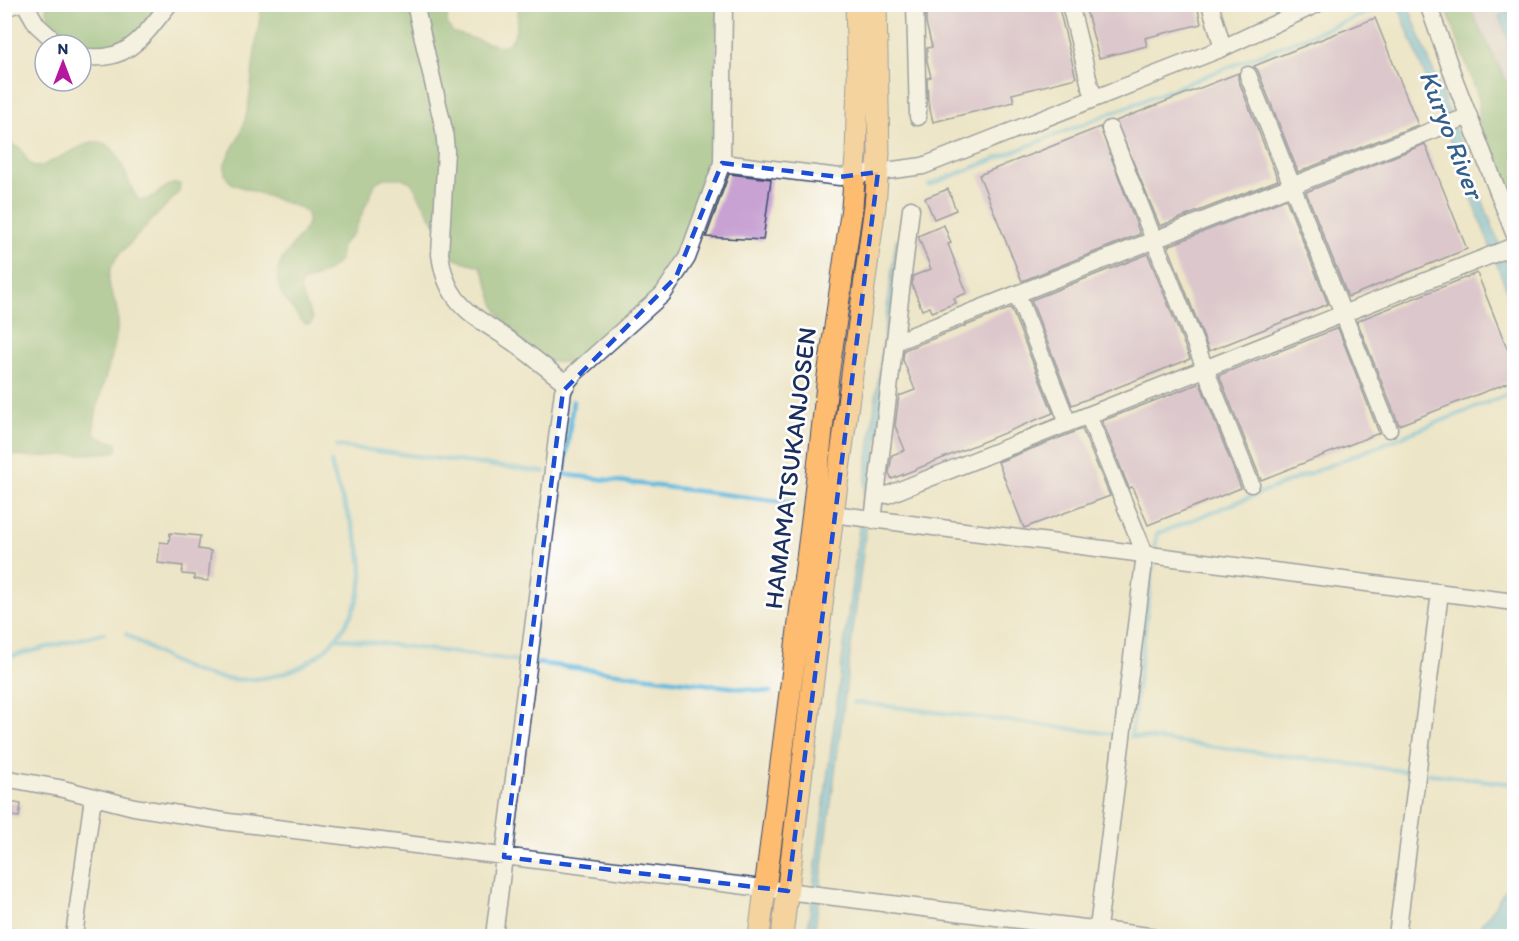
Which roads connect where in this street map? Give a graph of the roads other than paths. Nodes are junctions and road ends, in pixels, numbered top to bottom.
1 (17, 4) edge
2 (25, 4) edge
3 (169, 4) edge
4 (415, 4) edge
5 (724, 4) edge
6 (856, 4) edge
7 (876, 4) edge
8 (915, 4) edge
9 (1070, 4) edge
10 (1210, 4) edge
11 (1317, 4) edge
12 (1428, 4) edge
13 (4, 8) edge
14 (46, 33) edge
15 (1223, 48) junction
16 (93, 58) edge
17 (1248, 75) dead end
18 (1095, 98) junction
19 (918, 117) dead end
20 (1465, 117) junction
21 (1110, 129) dead end
22 (722, 163) junction
23 (878, 172) junction
24 (855, 175) junction
25 (1292, 186) junction
26 (911, 209) dead end
27 (1154, 240) junction
28 (1513, 242) edge
29 (1017, 294) junction
30 (1344, 314) junction
31 (895, 342) junction
32 (1205, 369) junction
33 (567, 384) junction
34 (1088, 415) junction
35 (1068, 423) junction
36 (1389, 429) dead end
37 (1251, 484) dead end
38 (877, 493) junction
39 (842, 515) junction
40 (872, 519) junction
41 (1145, 554) junction
42 (1440, 592) junction
43 (1515, 602) edge
44 (4, 778) edge
45 (93, 796) junction
46 (504, 857) junction
47 (764, 888) junction
48 (788, 891) junction
49 (1097, 933) edge
50 (74, 936) edge
51 (494, 936) edge
52 (759, 936) edge
53 (782, 936) edge
54 (1149, 936) edge
55 (1397, 936) edge

1 - 13 street
2 - 14 street
3 - 16 street
4 - 33 street
5 - 22 street
6 - 24 main road, HAMAMATSUKANJOSEN
7 - 23 main road, HAMAMATSUKANJOSEN
8 - 19 street
9 - 18 street
10 - 15 street
11 - 15 street
12 - 20 street
15 - 18 street
17 - 25 street
18 - 23 street
20 - 25 street
20 - 28 street
21 - 27 street
22 - 24 street
22 - 33 street
23 - 24 street
23 - 39 main road, HAMAMATSUKANJOSEN
24 - 47 main road, HAMAMATSUKANJOSEN
25 - 27 street
25 - 30 street
26 - 31 street
27 - 29 street
27 - 32 street
28 - 30 street
29 - 31 street
29 - 35 street
30 - 32 street
30 - 36 street
31 - 38 street
32 - 34 street
32 - 37 street
33 - 46 street
34 - 35 street
34 - 41 street
35 - 38 street
38 - 40 street
39 - 40 street
39 - 48 main road, HAMAMATSUKANJOSEN
40 - 41 street
41 - 42 street
41 - 49 street
42 - 43 street
42 - 55 street
44 - 45 street
45 - 46 street
45 - 50 street
46 - 47 street
46 - 51 street
47 - 48 street
47 - 52 main road, HAMAMATSUKANJOSEN
48 - 49 street
48 - 53 main road, HAMAMATSUKANJOSEN
49 - 54 street

